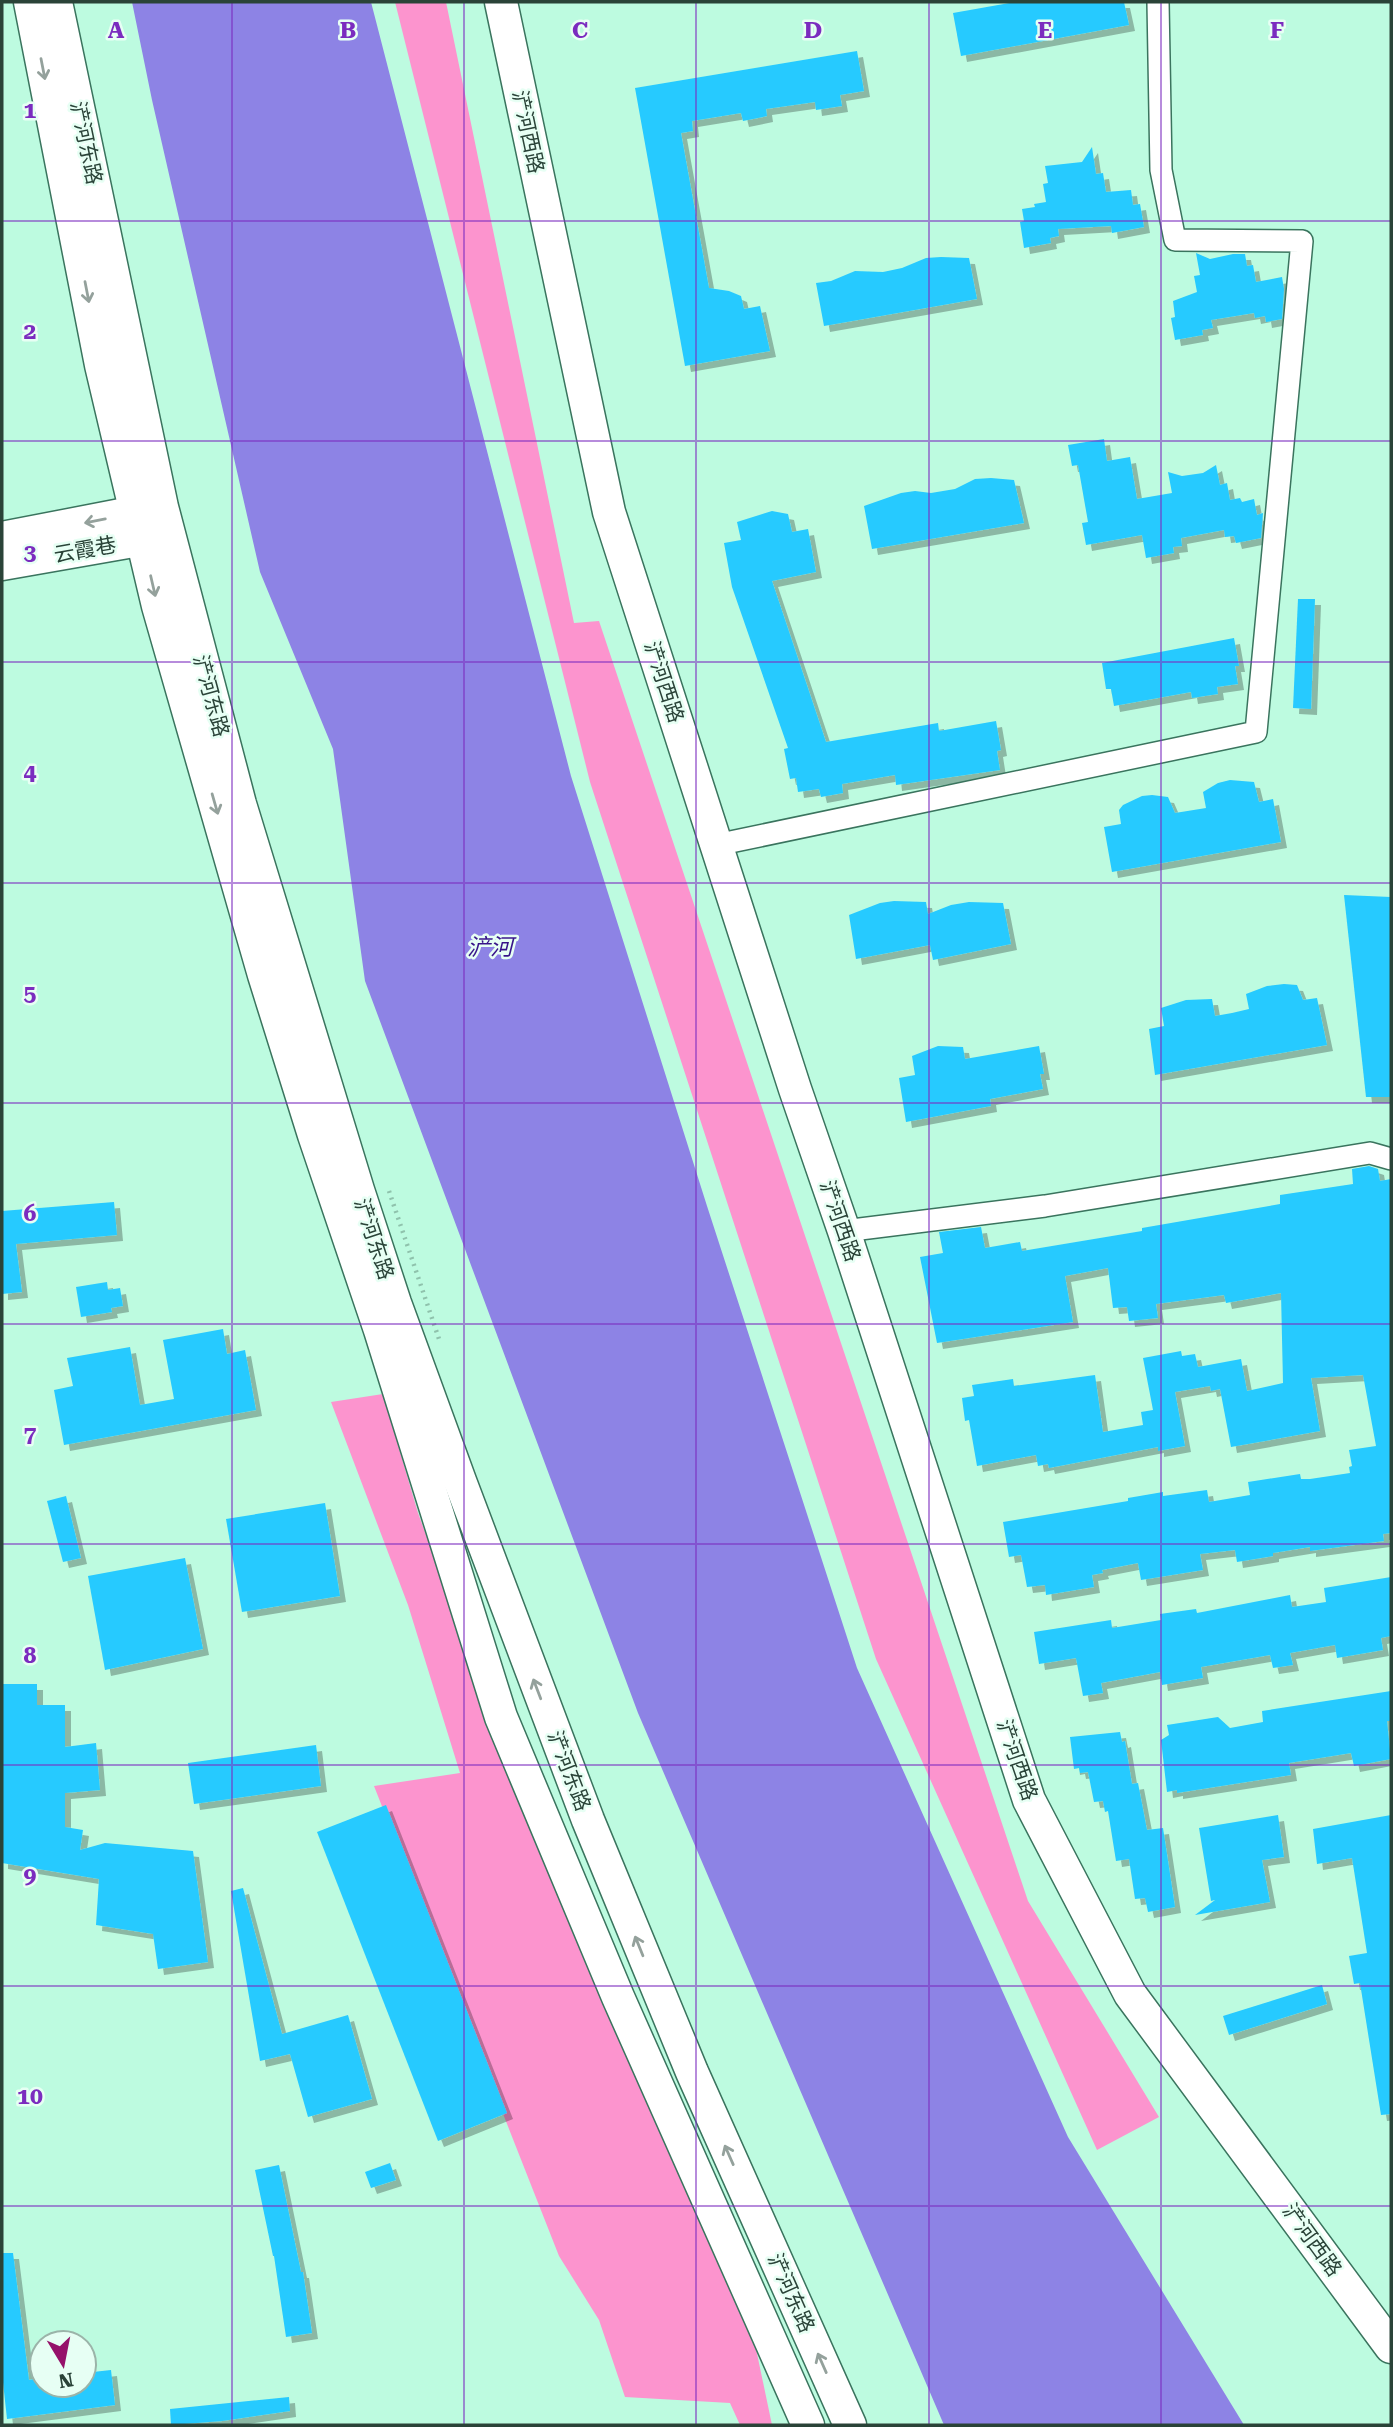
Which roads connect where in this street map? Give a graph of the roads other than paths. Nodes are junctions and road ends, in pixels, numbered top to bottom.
1 (30, 2) edge
2 (56, 2) edge
3 (501, 2) edge
4 (1158, 2) edge
5 (152, 524) junction
6 (2, 538) edge
7 (2, 564) edge
8 (716, 845) junction
9 (1391, 1159) edge
10 (845, 1231) junction
11 (1391, 2347) edge
12 (808, 2425) edge
13 (850, 2425) edge

1 -> 5 street, 浐河东路
2 - 5 street, 浐河东路
3 - 8 street, 浐河西路
4 - 8 street
5 -> 6 street, 云霞巷
5 - 7 street, 云霞巷
5 -> 12 street, 浐河东路
13 -> 5 street, 浐河东路
8 - 10 street, 浐河西路
9 - 10 street
10 - 11 street, 浐河西路

